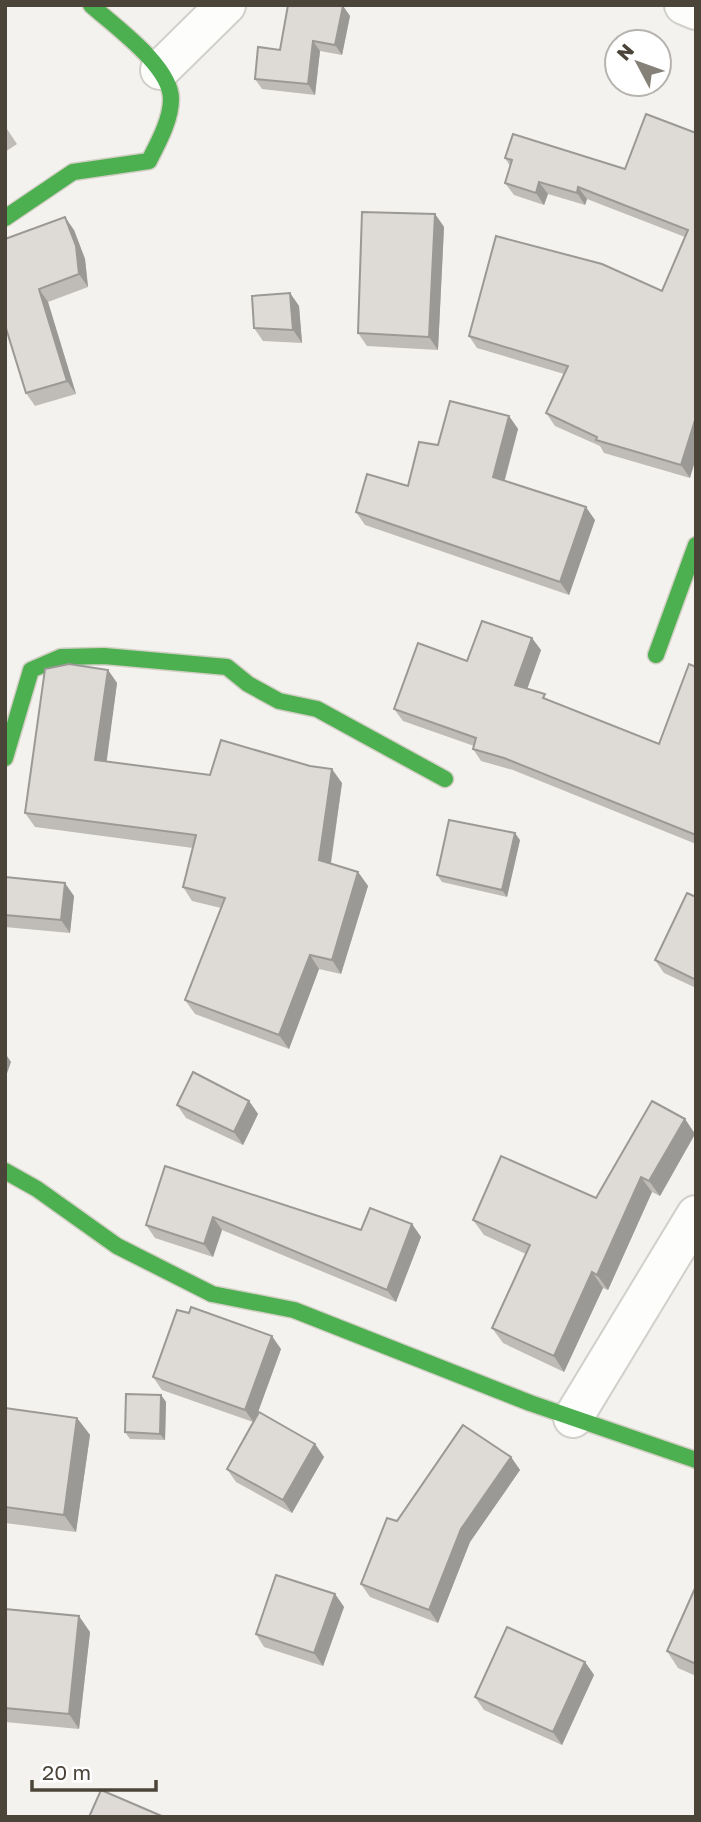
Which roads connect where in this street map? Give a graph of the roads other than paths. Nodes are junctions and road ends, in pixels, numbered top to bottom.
1 (91, 5) edge
2 (226, 5) edge
3 (684, 5) edge
4 (696, 10) edge
5 (160, 70) junction
6 (5, 218) edge
7 (696, 545) edge
8 (656, 654) dead end
9 (5, 758) edge
10 (445, 779) dead end
11 (5, 1171) edge
12 (696, 1214) edge
13 (573, 1418) junction
14 (696, 1460) edge

1 - 5 street
2 - 5 street
3 - 4 street
5 - 6 street
7 - 8 street
9 - 10 street
11 - 13 street
12 - 13 street
13 - 14 street

